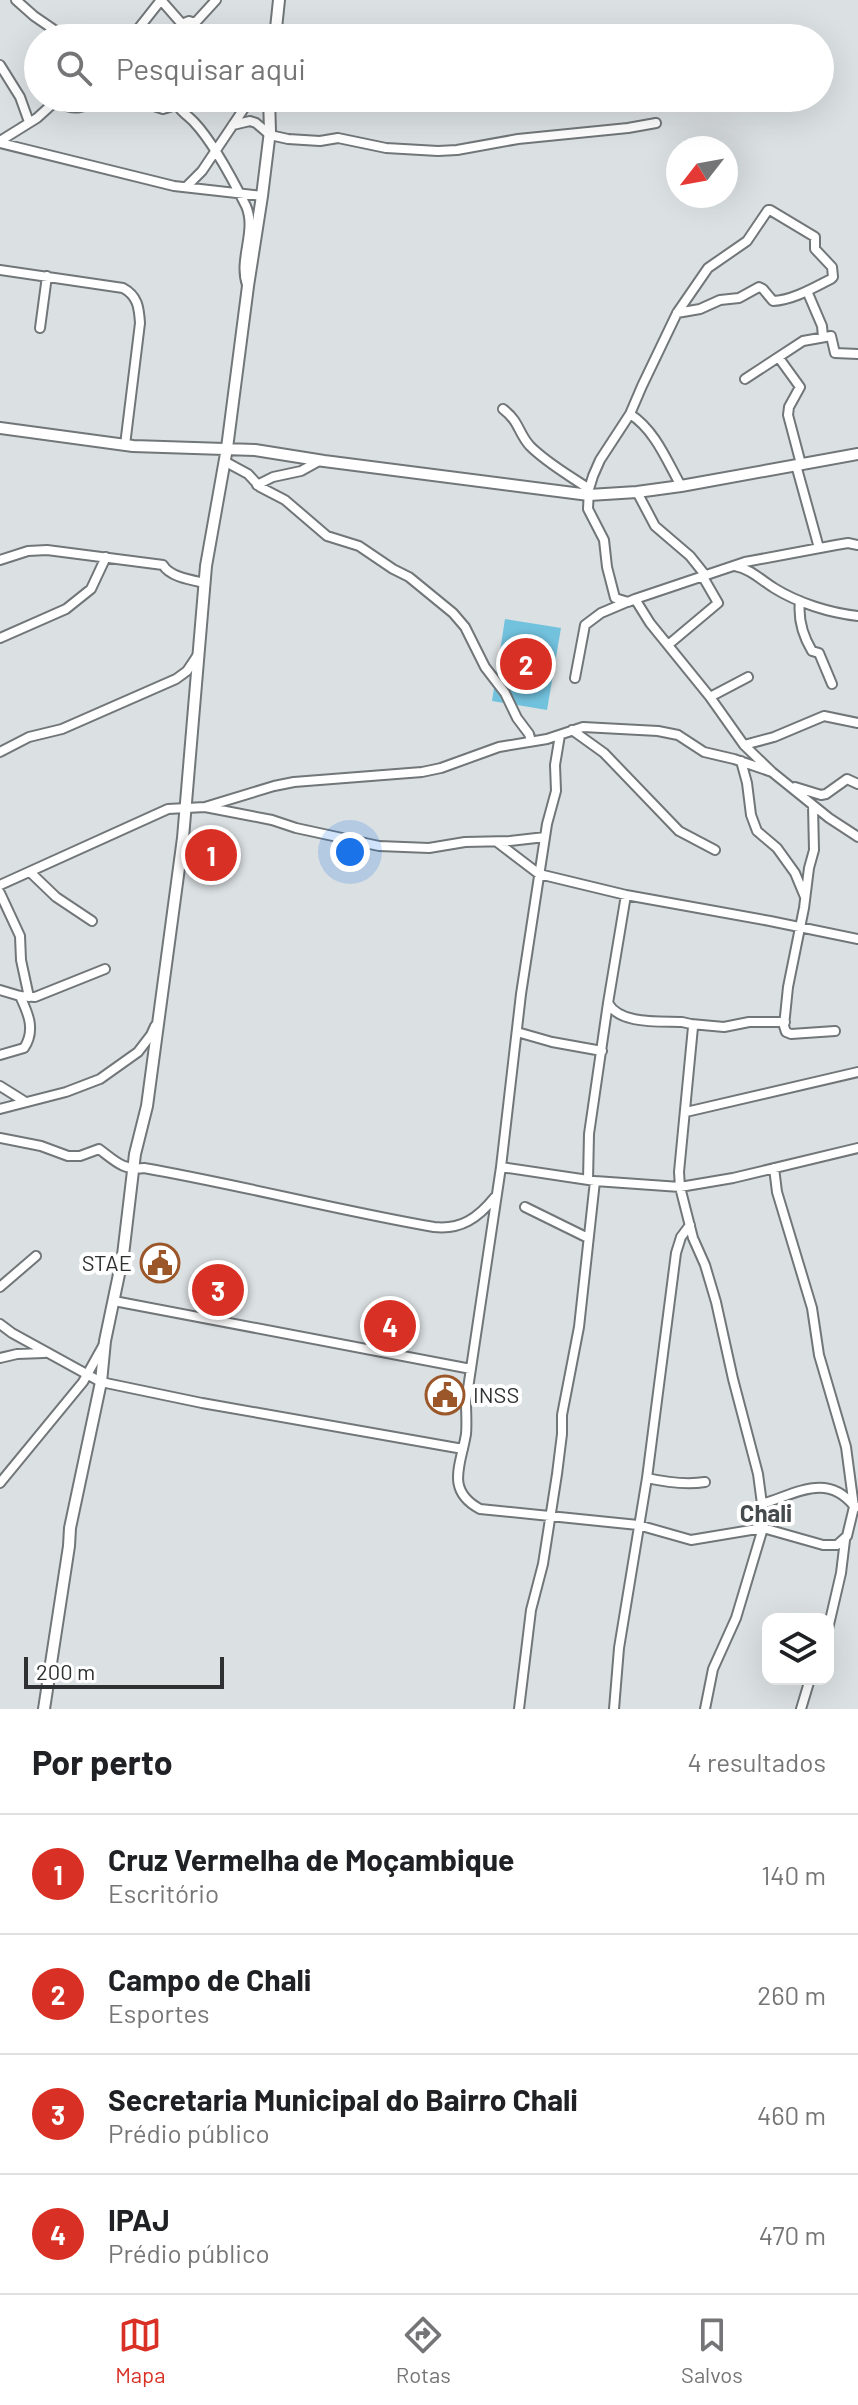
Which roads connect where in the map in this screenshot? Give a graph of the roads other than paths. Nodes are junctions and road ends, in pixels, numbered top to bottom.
1 (16, 0) edge
2 (216, 0) edge
3 (159, 1) edge
4 (280, 2) edge
5 (46, 24) edge
6 (142, 24) edge
7 (182, 24) joint
8 (277, 24) edge
9 (0, 65) edge
10 (24, 108) edge
11 (25, 112) edge
12 (42, 112) edge
13 (185, 112) edge
14 (242, 112) edge
15 (269, 112) edge
16 (29, 122) junction
17 (656, 123) dead end
18 (233, 125) junction
19 (270, 135) junction
20 (0, 142) edge
21 (215, 152) junction
22 (187, 186) junction
23 (238, 194) junction
24 (262, 196) junction
25 (0, 270) edge
26 (47, 276) junction
27 (248, 286) junction
28 (807, 291) junction
29 (677, 313) junction
30 (40, 328) dead end
31 (823, 337) junction
32 (858, 354) edge
33 (779, 358) junction
34 (745, 379) dead end
35 (503, 409) dead end
36 (630, 414) junction
37 (0, 428) edge
38 (125, 445) junction
39 (227, 448) junction
40 (858, 454) edge
41 (224, 461) junction
42 (319, 461) junction
43 (798, 464) junction
44 (257, 485) junction
45 (681, 486) junction
46 (589, 492) junction
47 (637, 492) junction
48 (858, 545) edge
49 (819, 548) junction
50 (106, 557) junction
51 (0, 560) edge
52 (735, 566) junction
53 (704, 576) junction
54 (205, 583) junction
55 (632, 601) junction
56 (800, 601) junction
57 (858, 616) edge
58 (0, 638) edge
59 (668, 645) junction
60 (198, 654) junction
61 (748, 677) dead end
62 (575, 678) dead end
63 (832, 684) dead end
64 (710, 697) junction
65 (858, 723) edge
66 (571, 730) junction
67 (560, 735) junction
68 (531, 741) junction
69 (744, 745) junction
70 (0, 752) edge
71 (741, 761) junction
72 (772, 772) junction
73 (858, 784) edge
74 (791, 786) junction
75 (813, 806) junction
76 (205, 807) junction
77 (186, 808) junction
78 (545, 837) junction
79 (858, 837) edge
80 (496, 841) junction
81 (715, 850) dead end
82 (30, 872) junction
83 (539, 874) junction
84 (0, 885) edge
85 (0, 893) edge
86 (626, 895) junction
87 (805, 898) junction
88 (92, 921) dead end
89 (800, 928) junction
90 (858, 939) edge
91 (105, 969) dead end
92 (0, 990) edge
93 (24, 997) junction
94 (608, 1003) junction
95 (157, 1020) junction
96 (785, 1022) junction
97 (691, 1024) junction
98 (835, 1031) dead end
99 (517, 1032) junction
100 (602, 1051) junction
101 (0, 1055) edge
102 (858, 1072) edge
103 (0, 1086) edge
104 (25, 1101) junction
105 (0, 1109) edge
106 (686, 1112) junction
107 (0, 1138) edge
108 (858, 1148) edge
109 (501, 1167) junction
110 (774, 1168) junction
111 (134, 1170) junction
112 (591, 1180) junction
113 (694, 1185) junction
114 (680, 1187) junction
115 (496, 1195) junction
116 (685, 1201) junction
117 (525, 1207) dead end
118 (690, 1225) junction
119 (588, 1238) junction
120 (36, 1256) dead end
121 (0, 1287) edge
122 (114, 1301) junction
123 (0, 1324) edge
124 (105, 1341) junction
125 (52, 1354) junction
126 (0, 1358) edge
127 (471, 1369) junction
128 (86, 1376) junction
129 (101, 1382) junction
130 (463, 1449) junction
131 (647, 1478) junction
132 (705, 1482) dead end
133 (0, 1483) edge
134 (762, 1504) junction
135 (856, 1507) edge
136 (549, 1515) junction
137 (638, 1525) junction
138 (763, 1528) junction
139 (845, 1540) junction
140 (831, 1546) junction
141 (843, 1553) junction
142 (832, 1613) edge
143 (808, 1685) edge
144 (44, 1709) edge
145 (519, 1709) edge
146 (614, 1709) edge
147 (705, 1709) edge
148 (801, 1709) edge

1 - 5 street
2 - 7 street
3 - 6 street
3 - 7 street
4 - 8 street
9 - 10 street
11 - 16 street
12 - 16 street
13 - 21 street
14 - 18 street
15 - 19 street
16 - 20 street
17 - 19 street
18 - 19 street
18 - 21 street
19 - 24 street
20 - 22 street
21 - 22 street
21 - 23 street
22 - 23 street
23 - 24 street
23 - 27 street
24 - 27 street
25 - 26 street
26 - 30 street
26 - 38 street
27 - 39 street
28 - 29 street
28 - 29 street
28 - 31 street
29 - 36 street
31 - 32 street
31 - 33 street
33 - 34 street
33 - 43 street
35 - 46 street
36 - 45 street
36 - 46 street
37 - 38 street
38 - 39 street
39 - 41 street
39 - 42 street
40 - 43 street
41 - 44 street
41 - 54 street
42 - 44 street
42 - 46 street
43 - 45 street
43 - 49 street
44 - 68 street
45 - 47 street
46 - 47 street
46 - 55 street
47 - 53 street
48 - 49 street
49 - 52 street
50 - 51 street
50 - 54 street
50 - 58 street
52 - 53 street
52 - 56 street
53 - 55 street
53 - 59 street
54 - 60 street
55 - 59 street
55 - 62 street
56 - 57 street
56 - 63 street
59 - 64 street
60 - 70 street
60 - 77 street
61 - 64 street
64 - 69 street
65 - 69 street
66 - 67 street
66 - 71 street
66 - 81 street
67 - 68 street
67 - 78 street
68 - 76 street
69 - 72 street
71 - 72 street
71 - 87 street
72 - 74 street
73 - 74 street
74 - 75 street
75 - 79 street
75 - 87 street
76 - 77 street
76 - 80 street
77 - 82 street
77 - 95 street
78 - 80 street
78 - 83 street
80 - 83 street
82 - 84 street
82 - 88 street
83 - 86 street
83 - 99 street
85 - 93 street
86 - 89 street
86 - 94 street
87 - 89 street
89 - 90 street
89 - 96 street
91 - 93 street
92 - 93 street
93 - 101 street
94 - 97 street
94 - 100 street
95 - 104 street
95 - 111 street
96 - 97 street
96 - 98 street
97 - 106 street
99 - 100 street
99 - 109 street
100 - 112 street
102 - 106 street
103 - 104 street
104 - 105 street
106 - 114 street
107 - 111 street
108 - 110 street
109 - 112 street
109 - 115 street
110 - 113 street
110 - 135 street
111 - 115 street
111 - 122 street
112 - 114 street
112 - 119 street
113 - 114 street
113 - 116 street
114 - 116 street
115 - 127 street
116 - 118 street
117 - 119 street
118 - 131 street
118 - 134 street
119 - 136 street
120 - 121 street
122 - 124 street
122 - 127 street
123 - 125 street
124 - 128 street
124 - 129 street
125 - 126 street
125 - 128 street
127 - 130 street
128 - 129 street
128 - 133 street
129 - 130 street
129 - 144 street
130 - 136 street
131 - 132 street
131 - 137 street
134 - 135 street
134 - 138 street
135 - 139 street
136 - 137 street
136 - 145 street
137 - 138 street
137 - 146 street
138 - 140 street
138 - 147 street
139 - 140 street
139 - 141 street
140 - 141 street
141 - 142 street
143 - 148 street

